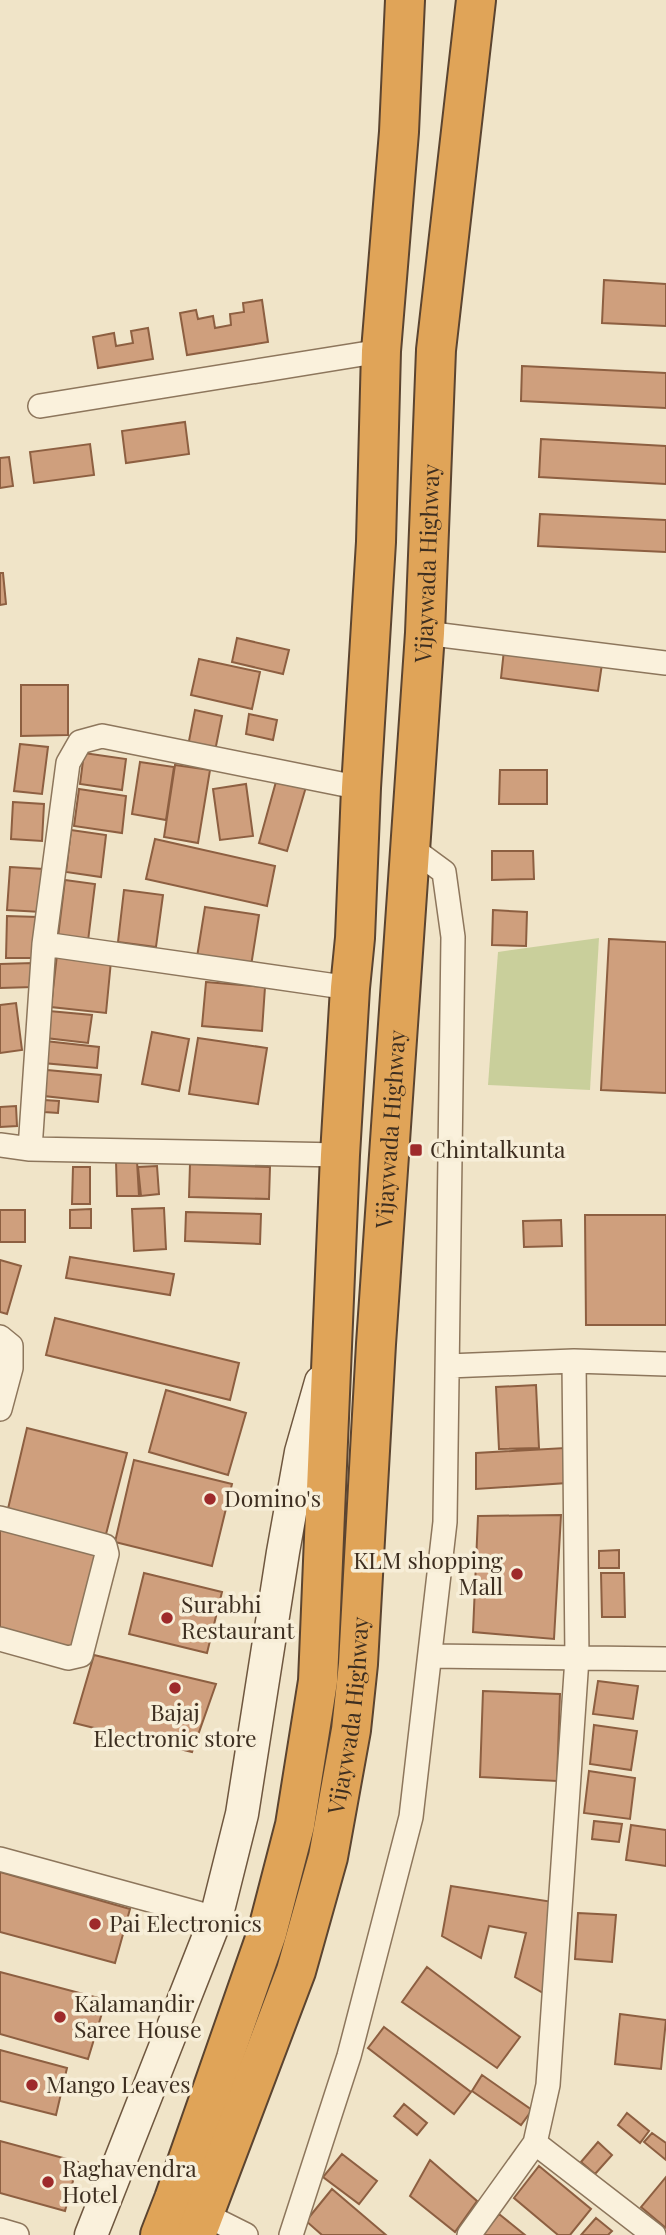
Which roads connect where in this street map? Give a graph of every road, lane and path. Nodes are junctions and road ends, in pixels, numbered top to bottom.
1 (405, 0) edge
2 (448, 0) edge
3 (476, 0) edge
4 (469, 62) junction
5 (381, 351) junction
6 (40, 406) dead end
7 (376, 542) junction
8 (427, 544) junction
9 (425, 633) junction
10 (666, 663) edge
11 (361, 788) junction
12 (410, 847) junction
13 (44, 944) junction
14 (349, 988) junction
15 (0, 1145) edge
16 (30, 1149) junction
17 (340, 1155) junction
18 (0, 1337) edge
19 (332, 1345) junction
20 (574, 1361) junction
21 (666, 1364) edge
22 (448, 1366) junction
23 (0, 1409) edge
24 (0, 1518) edge
25 (0, 1639) edge
26 (430, 1656) junction
27 (577, 1658) junction
28 (666, 1659) edge
29 (0, 1859) edge
30 (216, 1918) junction
31 (535, 2143) junction
32 (200, 2224) edge
33 (0, 2230) edge
34 (17, 2235) edge
35 (91, 2235) edge
36 (160, 2235) edge
37 (246, 2235) edge
38 (291, 2235) edge
39 (469, 2235) edge
40 (654, 2235) edge

1 - 5 highway, Vijaywada Highway
2 - 4 highway
3 - 4 highway, Vijaywada Highway
4 - 8 highway, Vijaywada Highway
5 - 6 street
5 - 7 highway, Vijaywada Highway
7 - 8 highway
7 - 11 highway, Vijaywada Highway
8 - 9 highway, Vijaywada Highway
9 - 10 street
9 - 12 highway, Vijaywada Highway
11 - 13 street
11 - 14 highway, Vijaywada Highway
12 - 22 street
12 - 32 highway, Vijaywada Highway
13 - 14 street
13 - 16 street
14 - 17 highway, Vijaywada Highway
15 - 16 street
16 - 17 street
17 - 19 highway, Vijaywada Highway
18 - 23 street
19 - 30 street
19 - 36 highway, Vijaywada Highway
20 - 21 street
20 - 22 street
20 - 27 street
22 - 26 street
24 - 25 street
26 - 27 street
26 - 38 street
27 - 28 street
27 - 31 street
29 - 30 street
30 - 35 street
31 - 39 street
31 - 40 street
32 - 37 street
33 - 34 street

